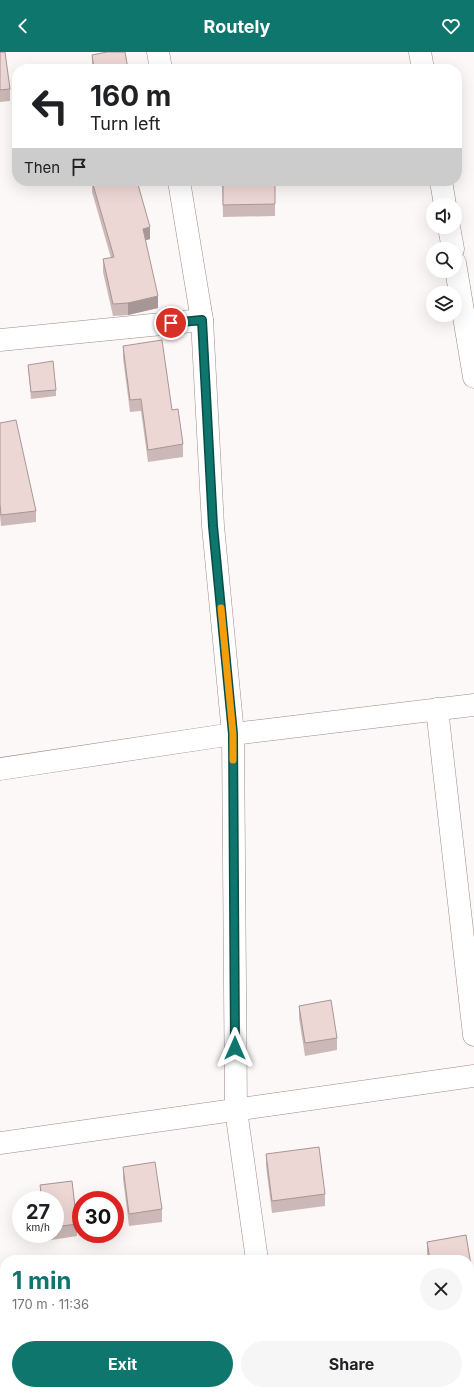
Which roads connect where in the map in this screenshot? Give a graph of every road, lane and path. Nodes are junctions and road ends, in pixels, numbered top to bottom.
1 (158, 52) edge
2 (420, 52) edge
3 (160, 64) edge
4 (422, 64) edge
5 (180, 186) edge
6 (443, 186) edge
7 (444, 198) edge
8 (458, 278) edge
9 (202, 320) junction
10 (0, 340) edge
11 (474, 377) edge
12 (474, 705) edge
13 (437, 709) junction
14 (233, 734) junction
15 (0, 768) edge
16 (474, 1035) edge
17 (474, 1076) edge
18 (236, 1110) junction
19 (0, 1143) edge
20 (256, 1255) edge

1 - 3 street
2 - 4 street
5 - 9 street
6 - 7 street
8 - 11 street
9 - 10 street
9 - 14 street
12 - 13 street
13 - 14 street
13 - 16 street
14 - 15 street
14 - 18 street
17 - 18 street
18 - 19 street
18 - 20 street

